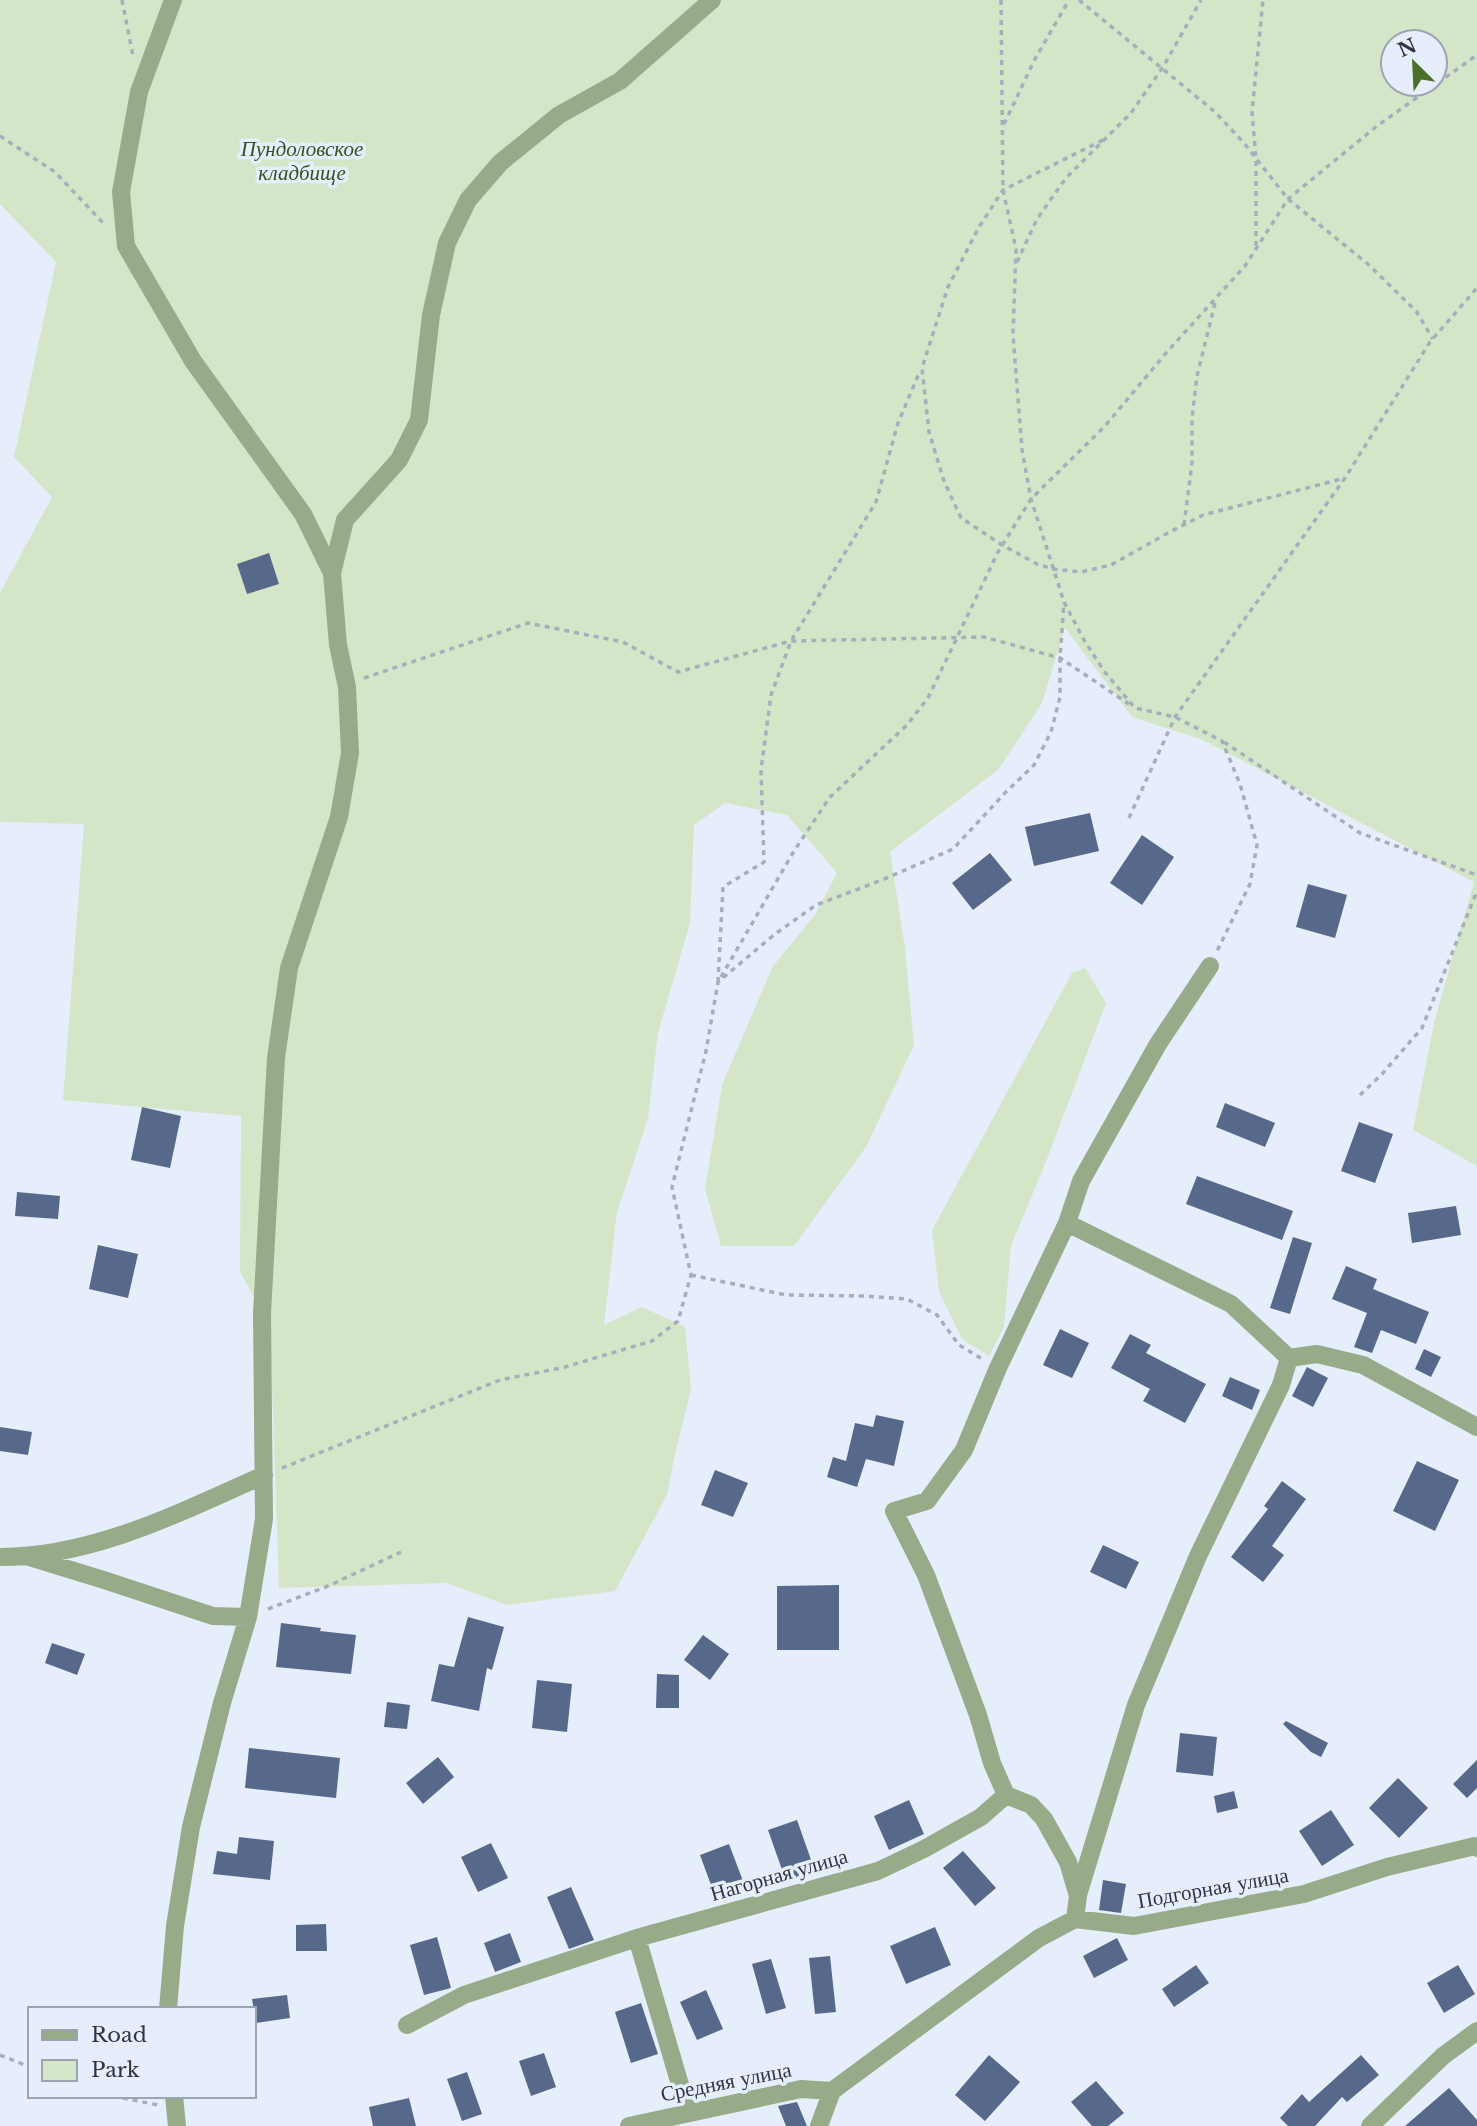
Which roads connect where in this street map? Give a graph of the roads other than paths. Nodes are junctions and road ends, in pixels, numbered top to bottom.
1 (173, 0) edge
2 (712, 0) edge
3 (332, 573) junction
4 (1210, 966) road end
5 (1067, 1223) junction
6 (1289, 1358) junction
7 (1477, 1427) edge
8 (264, 1475) junction
9 (0, 1557) edge
10 (27, 1557) junction
11 (248, 1617) junction
12 (1006, 1795) junction
13 (1477, 1849) edge
14 (1077, 1896) junction
15 (1075, 1919) junction
16 (637, 1938) junction
17 (168, 2007) edge
18 (407, 2025) dead end
19 (1477, 2032) edge
20 (832, 2091) junction
21 (174, 2102) edge
22 (688, 2112) junction
23 (177, 2126) edge
24 (629, 2126) edge
25 (818, 2126) edge
26 (1370, 2126) edge

1 - 3 street
2 - 3 street
3 - 8 street
4 - 5 street
5 - 6 street
5 - 12 street
6 - 7 street
6 - 14 street
8 - 10 street
8 - 11 street
9 - 10 street
10 - 11 street
11 - 17 street
12 - 14 street
12 - 16 street, Нагорная улица
13 - 15 street, Подгорная улица
14 - 15 street
15 - 20 street
16 - 18 street, Нагорная улица
16 - 22 street
19 - 26 street
20 - 22 street, Средняя улица
20 - 25 street
21 - 23 street
22 - 24 street, Средняя улица

